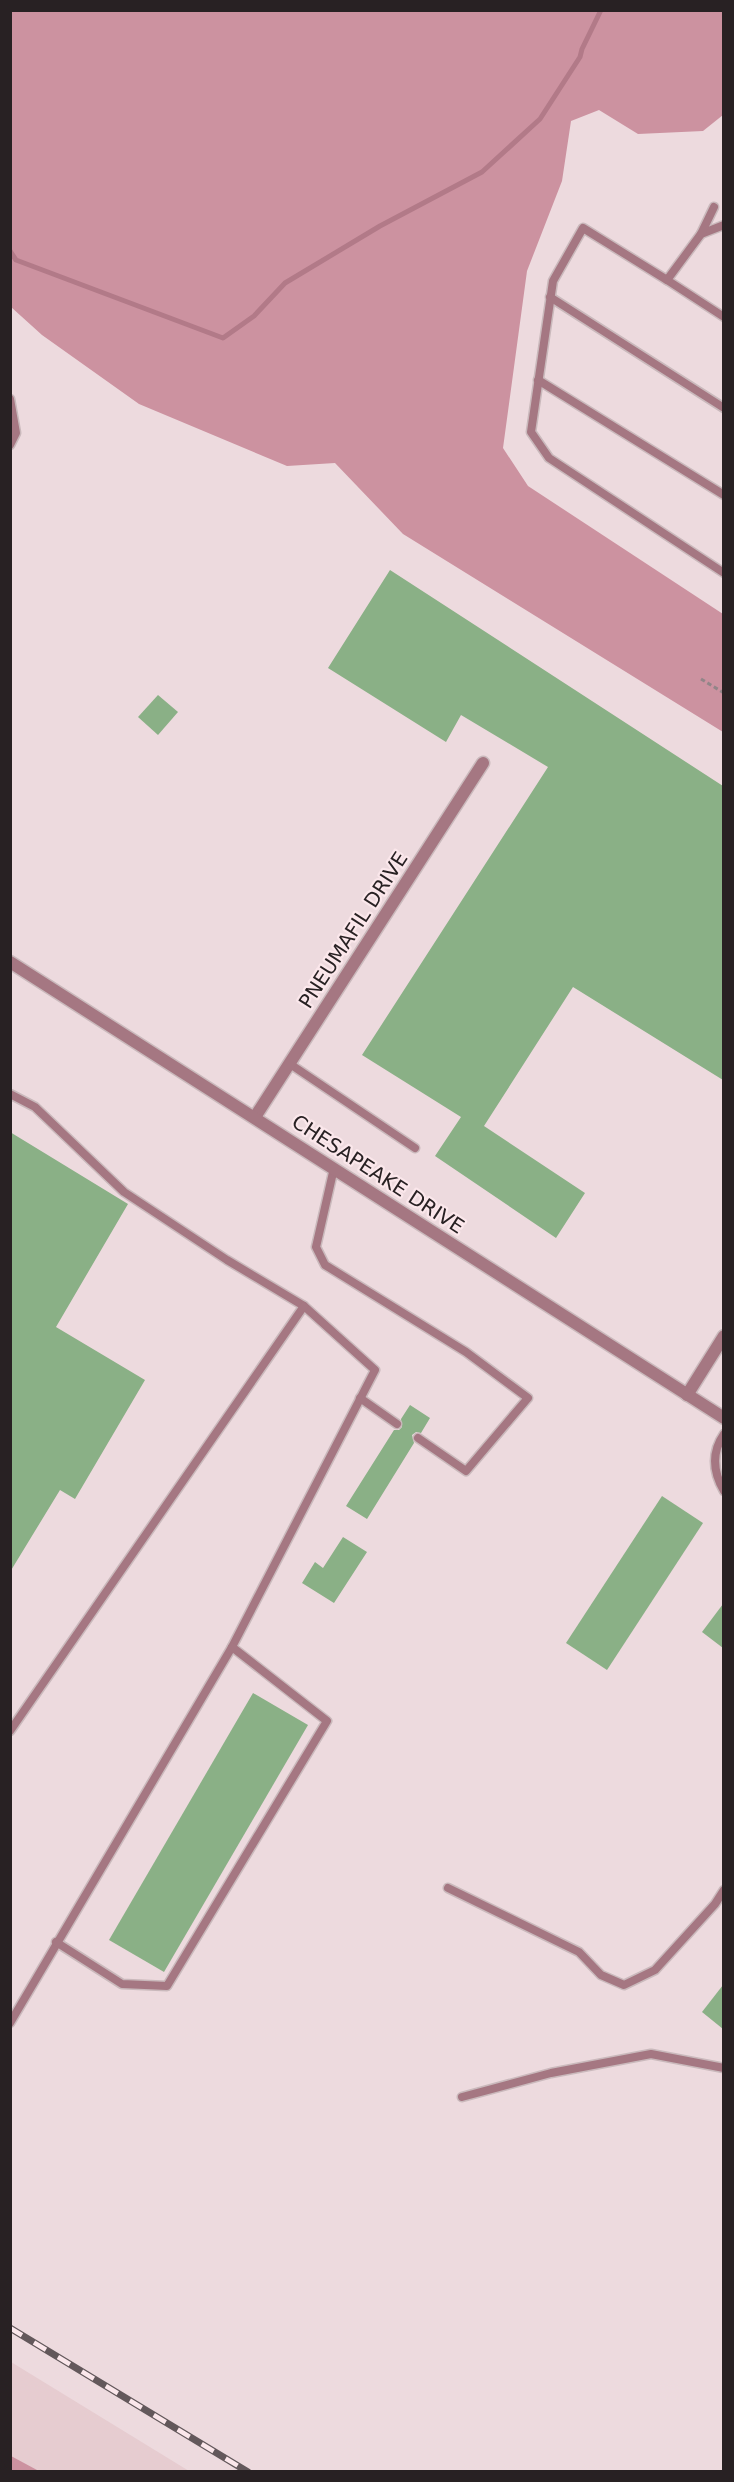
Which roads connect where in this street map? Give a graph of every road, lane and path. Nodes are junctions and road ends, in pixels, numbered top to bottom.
1 (714, 207) dead end
2 (723, 225) edge
3 (700, 234) junction
4 (667, 280) junction
5 (550, 297) junction
6 (723, 317) edge
7 (538, 380) junction
8 (10, 399) edge
9 (723, 408) edge
10 (10, 445) edge
11 (723, 495) edge
12 (723, 573) edge
13 (701, 679) dead end
14 (723, 693) edge
15 (483, 763) dead end
16 (10, 962) edge
17 (290, 1064) junction
18 (10, 1094) edge
19 (255, 1118) junction
20 (415, 1148) dead end
21 (334, 1168) junction
22 (304, 1306) junction
23 (723, 1336) edge
24 (687, 1395) junction
25 (360, 1398) junction
26 (723, 1418) edge
27 (397, 1424) dead end
28 (723, 1434) edge
29 (418, 1438) dead end
30 (723, 1491) edge
31 (232, 1647) junction
32 (10, 1731) edge
33 (448, 1888) dead end
34 (723, 1890) edge
35 (56, 1942) junction
36 (10, 2023) edge
37 (723, 2068) edge
38 (462, 2097) dead end

1 - 3 lane
2 - 3 lane
3 - 4 lane
4 - 5 lane
4 - 6 lane
5 - 7 lane
5 - 9 lane
7 - 11 lane
7 - 12 lane
8 - 10 lane
13 - 14 path
15 - 17 street, PNEUMAFIL DRIVE
16 - 19 street, CHESAPEAKE DRIVE
17 - 19 street, PNEUMAFIL DRIVE
17 - 20 lane
18 - 22 lane
19 - 21 street, CHESAPEAKE DRIVE
21 - 24 street, CHESAPEAKE DRIVE
21 - 29 lane
22 - 25 lane
22 - 32 lane
23 - 24 street
24 - 26 street, CHESAPEAKE DRIVE
25 - 27 lane
25 - 31 lane
28 - 30 lane
31 - 35 lane
31 - 35 lane
33 - 34 lane
35 - 36 lane
37 - 38 lane

